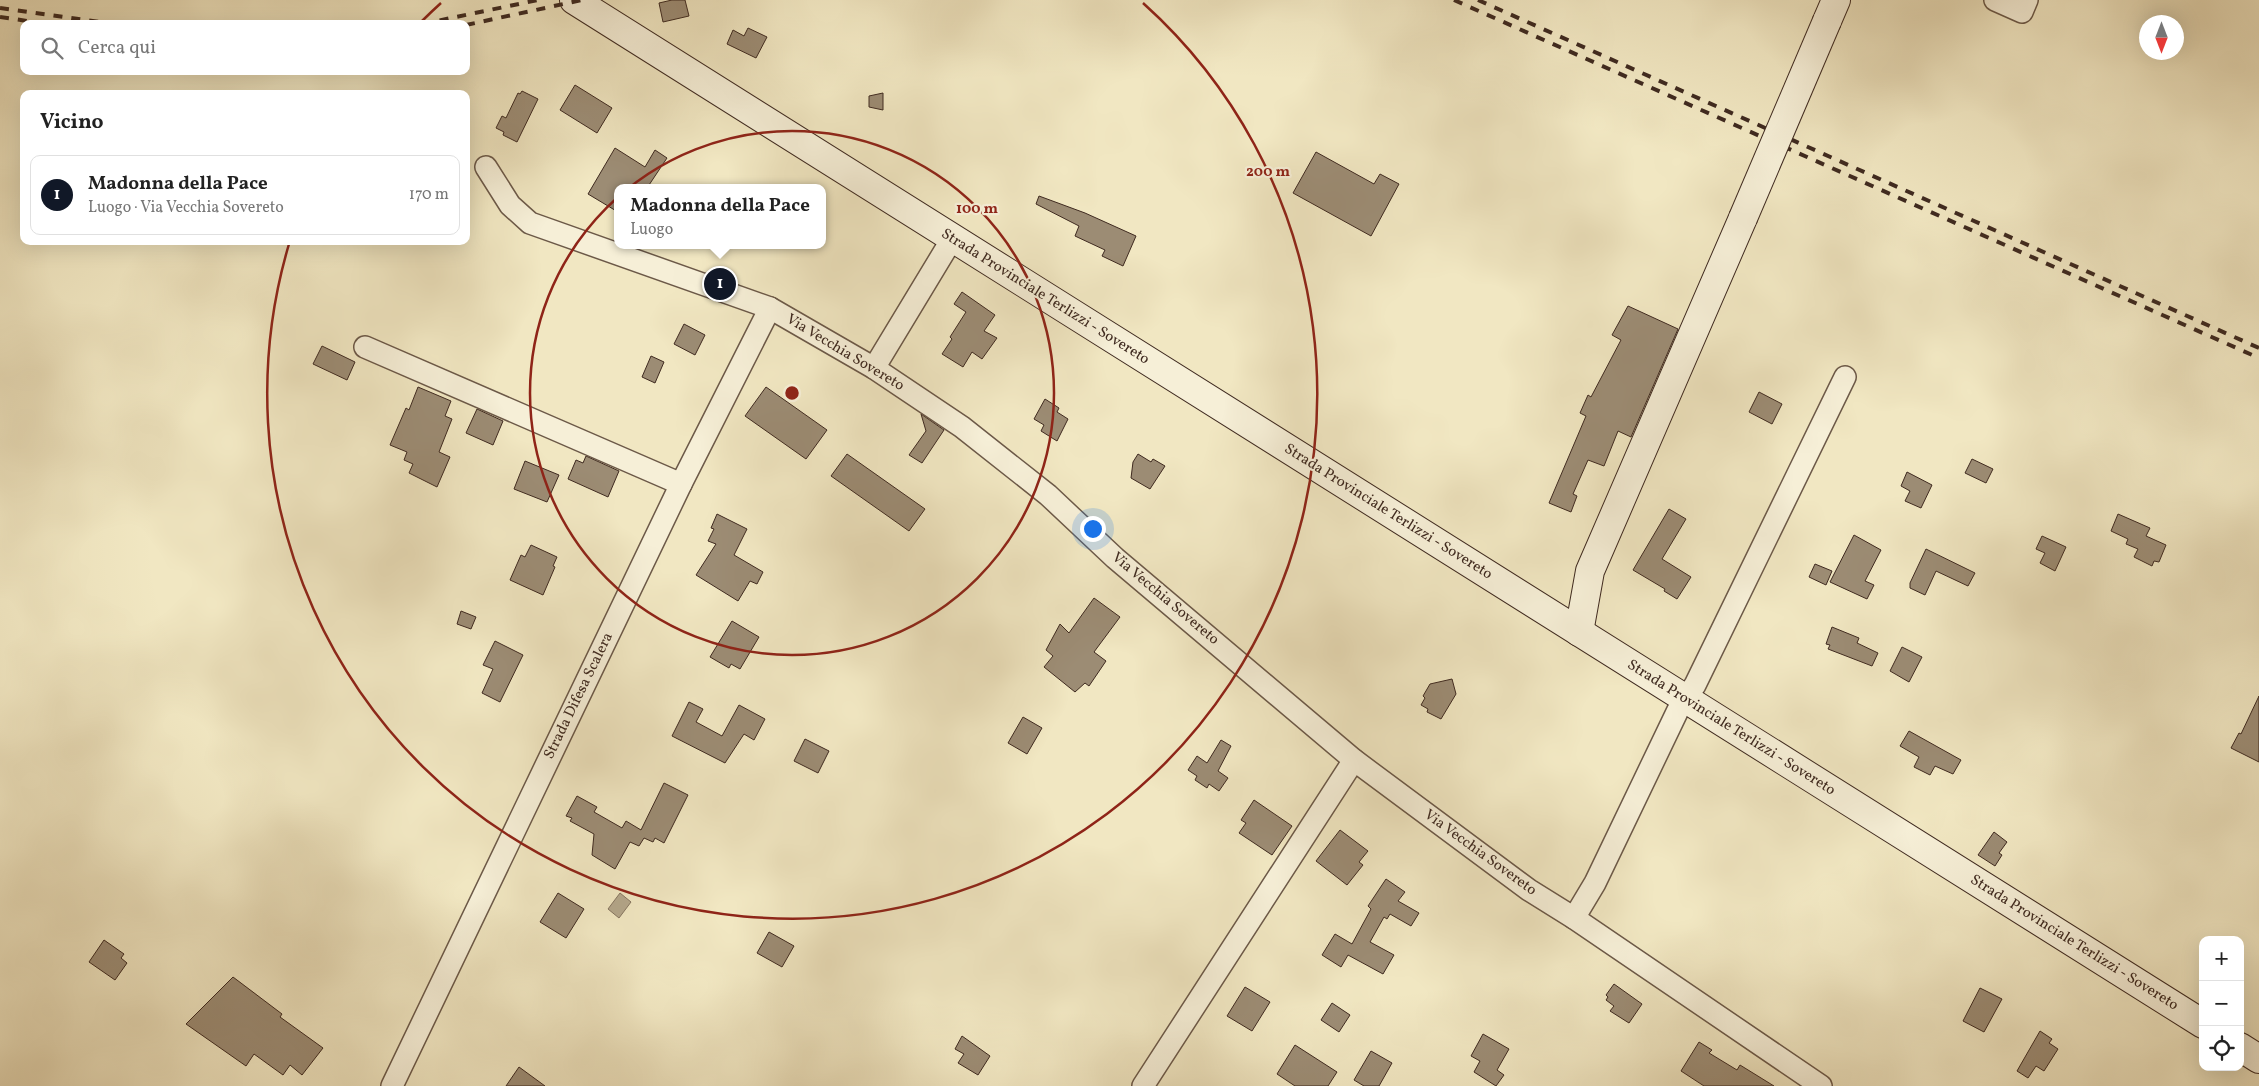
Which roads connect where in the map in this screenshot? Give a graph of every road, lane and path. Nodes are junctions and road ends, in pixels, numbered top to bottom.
1 (574, 0) edge
2 (1995, 0) edge
3 (2027, 0) edge
4 (1832, 10) edge
5 (486, 168) dead end
6 (952, 239) junction
7 (770, 308) junction
8 (365, 347) dead end
9 (874, 368) junction
10 (1845, 377) dead end
11 (681, 484) junction
12 (1590, 571) junction
13 (1554, 616) junction
14 (1579, 632) junction
15 (1686, 699) junction
16 (1354, 760) junction
17 (1574, 918) junction
18 (2199, 1021) edge
19 (2244, 1050) edge
20 (2259, 1059) edge
21 (392, 1086) edge
22 (1143, 1086) edge
23 (1821, 1086) edge

1 - 6 main road, Strada Provinciale Terlizzi - Sovereto
2 - 3 street
4 - 12 main road, bridge
5 - 7 street, Via Vecchia Sovereto
6 - 9 street
6 - 13 main road, Strada Provinciale Terlizzi - Sovereto
7 - 9 street, Via Vecchia Sovereto
7 - 11 street, Strada Difesa Scalera
8 - 11 street
9 - 16 street, Via Vecchia Sovereto
10 - 15 street
11 - 21 street, Strada Difesa Scalera
12 - 13 main road
12 - 14 main road
13 - 14 main road, Strada Provinciale Terlizzi - Sovereto
14 - 15 main road, Strada Provinciale Terlizzi - Sovereto
15 - 17 street
15 - 18 main road, Strada Provinciale Terlizzi - Sovereto
16 - 17 street, Via Vecchia Sovereto
16 - 22 street
17 - 23 street, Via Vecchia Sovereto
19 - 20 main road

